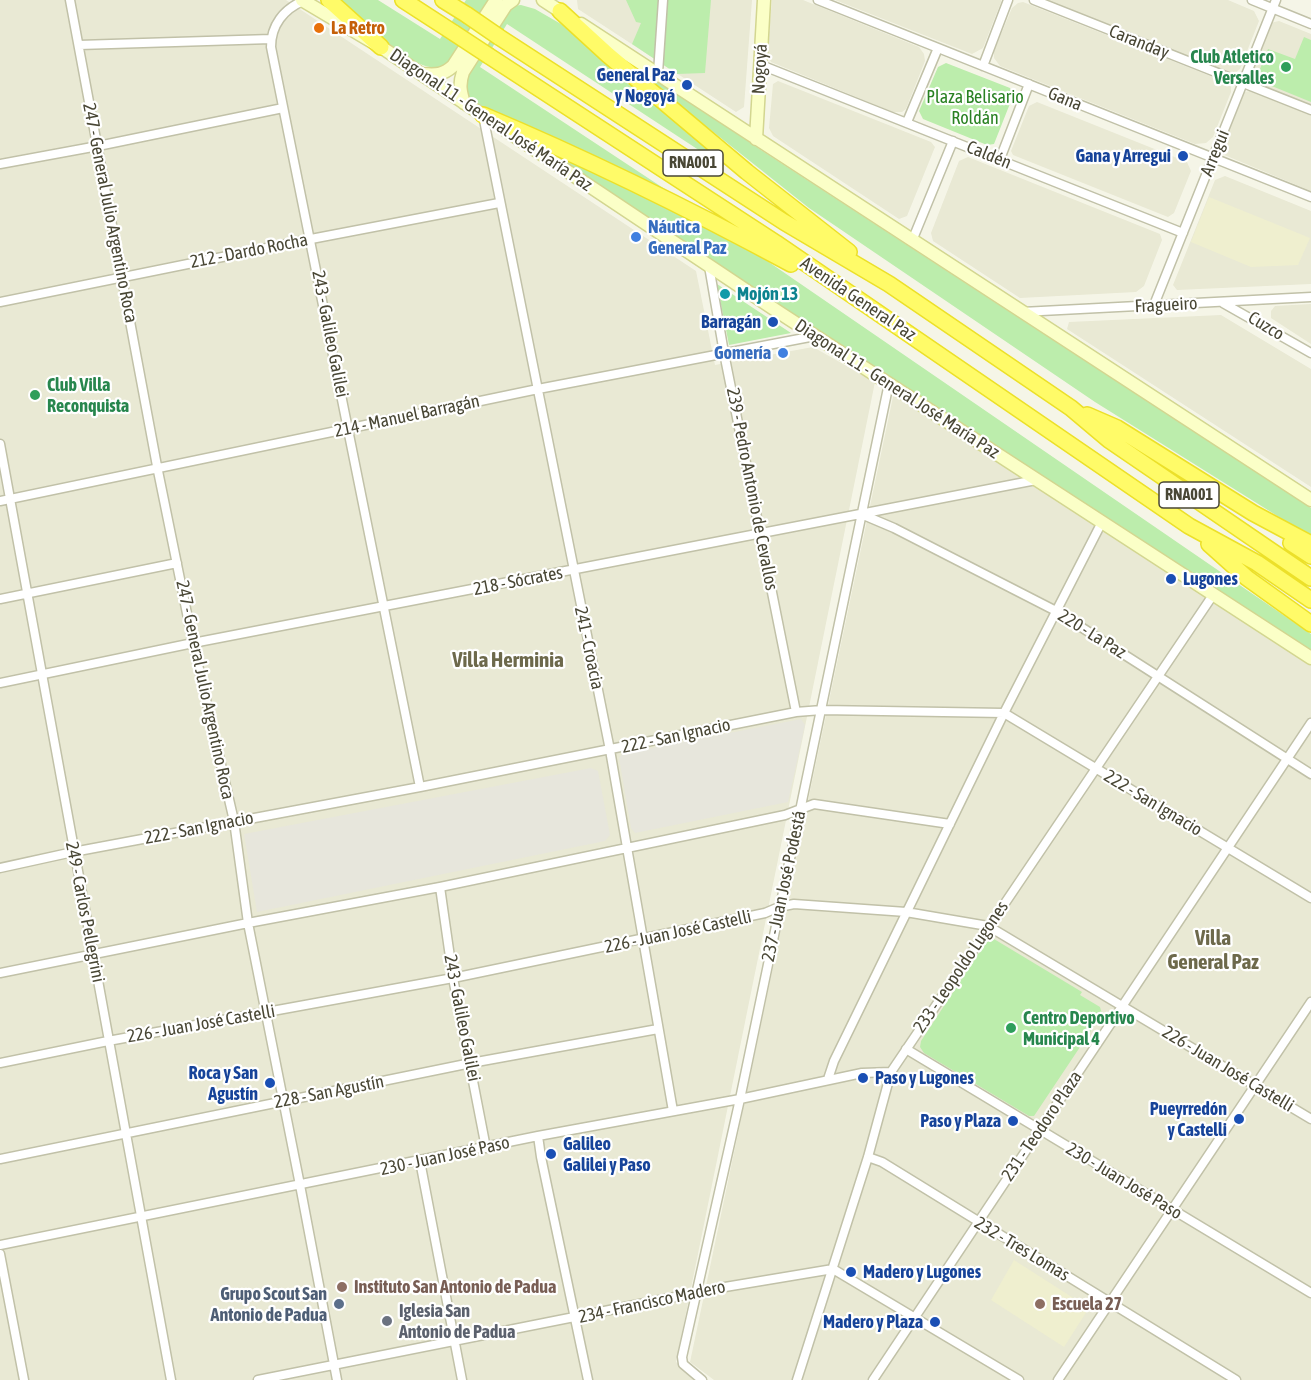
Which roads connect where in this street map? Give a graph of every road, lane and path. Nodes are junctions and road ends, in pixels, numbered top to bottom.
1 (70, 0) edge
2 (303, 0) edge
3 (329, 0) edge
4 (404, 0) edge
5 (443, 0) edge
6 (496, 0) edge
7 (513, 0) edge
8 (543, 0) edge
9 (663, 0) edge
10 (764, 0) edge
11 (818, 0) edge
12 (1008, 0) edge
13 (1034, 0) edge
14 (1252, 0) edge
15 (1274, 4) edge
16 (561, 5) edge
17 (1311, 24) edge
18 (271, 39) junction
19 (79, 45) junction
20 (381, 47) junction
21 (938, 48) junction
22 (761, 65) junction
23 (983, 66) junction
24 (658, 73) junction
25 (422, 74) junction
26 (1243, 83) junction
27 (1029, 84) junction
28 (464, 103) junction
29 (283, 108) junction
30 (1311, 110) edge
31 (483, 115) junction
32 (907, 122) junction
33 (756, 139) junction
34 (953, 141) junction
35 (98, 146) junction
36 (1213, 158) junction
37 (1000, 159) junction
38 (0, 164) edge
39 (1311, 197) edge
40 (499, 203) junction
41 (1183, 233) junction
42 (311, 238) junction
43 (912, 241) junction
44 (709, 266) junction
45 (122, 276) junction
46 (889, 284) junction
47 (1311, 297) edge
48 (0, 302) edge
49 (1220, 302) junction
50 (864, 303) junction
51 (1154, 306) junction
52 (1022, 312) junction
53 (815, 336) junction
54 (724, 353) junction
55 (1311, 353) edge
56 (889, 383) junction
57 (538, 388) junction
58 (1071, 408) junction
59 (349, 429) junction
60 (0, 444) edge
61 (157, 466) junction
62 (1036, 480) junction
63 (11, 498) junction
64 (1311, 500) edge
65 (0, 501) edge
66 (1253, 513) junction
67 (861, 514) junction
68 (1101, 522) junction
69 (1189, 526) junction
70 (760, 533) junction
71 (1311, 544) edge
72 (1311, 556) edge
73 (177, 563) junction
74 (573, 570) junction
75 (1311, 578) edge
76 (28, 593) junction
77 (1213, 595) junction
78 (0, 599) edge
79 (1311, 600) edge
80 (384, 606) junction
81 (1056, 611) junction
82 (1311, 624) edge
83 (192, 643) junction
84 (1311, 658) edge
85 (41, 675) junction
86 (1157, 676) junction
87 (0, 683) edge
88 (822, 710) junction
89 (796, 711) junction
90 (1004, 713) junction
91 (1311, 723) edge
92 (610, 750) junction
93 (1287, 759) junction
94 (1096, 768) junction
95 (1311, 774) edge
96 (420, 787) junction
97 (801, 809) junction
98 (234, 821) junction
99 (950, 824) junction
100 (627, 847) junction
101 (1228, 848) junction
102 (74, 852) junction
103 (0, 868) edge
104 (440, 887) junction
105 (1311, 898) edge
106 (779, 907) junction
107 (906, 912) junction
108 (248, 923) junction
109 (988, 926) junction
110 (642, 939) junction
111 (93, 953) junction
112 (0, 973) edge
113 (453, 978) junction
114 (1311, 1002) edge
115 (1122, 1006) junction
116 (265, 1012) junction
117 (658, 1029) junction
118 (108, 1041) junction
119 (906, 1049) junction
120 (0, 1063) edge
121 (471, 1063) junction
122 (891, 1072) junction
123 (828, 1079) junction
124 (1255, 1085) junction
125 (740, 1099) junction
126 (283, 1101) junction
127 (673, 1111) junction
128 (1311, 1119) edge
129 (1040, 1130) junction
130 (125, 1133) junction
131 (538, 1136) junction
132 (486, 1148) junction
133 (868, 1157) junction
134 (0, 1159) edge
135 (420, 1161) junction
136 (300, 1185) junction
137 (1172, 1211) junction
138 (141, 1217) junction
139 (978, 1222) junction
140 (0, 1245) edge
141 (0, 1254) edge
142 (833, 1269) junction
143 (697, 1293) junction
144 (1311, 1293) edge
145 (1110, 1302) junction
146 (915, 1317) junction
147 (575, 1318) junction
148 (454, 1342) junction
149 (333, 1365) junction
150 (24, 1380) edge
151 (171, 1380) edge
152 (258, 1380) edge
153 (337, 1380) edge
154 (462, 1380) edge
155 (588, 1380) edge
156 (702, 1380) edge
157 (797, 1380) edge
158 (873, 1380) edge
159 (1019, 1380) edge
160 (1058, 1380) edge
161 (1236, 1380) edge

1 - 19 street, 247 - General Julio Argentino Roca
2 - 18 street
2 - 20 street, Diagonal 11 - General José María Paz
3 - 20 highway
4 - 50 highway, Avenida General Paz / RNA001, bridge
5 - 46 highway, Avenida General Paz / RNA001, bridge
6 - 25 street
7 - 28 street
8 - 16 street
9 - 24 street
10 - 22 street, Nogoyá
11 - 21 street, Gana
12 - 23 street
13 - 26 street, Caranday
14 - 15 street
15 - 17 street
15 - 26 street, Arregui
16 - 24 street
16 - 46 highway
18 - 19 street
18 - 29 street, 243 - Galileo Galilei
19 - 35 street, 247 - General Julio Argentino Roca
20 - 25 street, Diagonal 11 - General José María Paz
21 - 23 street, Gana
21 - 32 street
22 - 32 street, Caldén
22 - 33 street, Nogoyá
23 - 27 street, Gana
24 - 33 street
25 - 28 street, Diagonal 11 - General José María Paz
26 - 30 street, Caranday
26 - 36 street, Arregui
27 - 36 street, Gana
27 - 37 street
28 - 31 street, Diagonal 11 - General José María Paz
29 - 35 street
29 - 42 street, 243 - Galileo Galilei
31 - 40 street, 241 - Croacia
31 - 44 street, Diagonal 11 - General José María Paz
31 - 50 highway
32 - 34 street, Caldén
33 - 43 street
34 - 37 street, Caldén
34 - 43 street
35 - 38 street
35 - 45 street, 247 - General Julio Argentino Roca
36 - 39 street, Gana
36 - 41 street, Arregui
37 - 41 street, Caldén
40 - 42 street, 212 - Dardo Rocha
40 - 57 street, 241 - Croacia
41 - 51 street, Arregui
42 - 45 street, 212 - Dardo Rocha
42 - 59 street, 243 - Galileo Galilei
43 - 52 street
44 - 53 street, Diagonal 11 - General José María Paz
44 - 54 street, 239 - Pedro Antonio de Cevallos
45 - 48 street, 212 - Dardo Rocha
45 - 61 street, 247 - General Julio Argentino Roca
46 - 58 highway, Avenida General Paz / RNA001
47 - 49 street, Fragueiro
49 - 51 street, Fragueiro
49 - 55 street, Cuzco
50 - 69 highway, Avenida General Paz / RNA001
51 - 52 street, Fragueiro
52 - 64 street
53 - 54 street, 214 - Manuel Barragán
53 - 56 street, Diagonal 11 - General José María Paz
54 - 57 street, 214 - Manuel Barragán
54 - 70 street, 239 - Pedro Antonio de Cevallos
56 - 62 street, Diagonal 11 - General José María Paz
56 - 67 street, 237 - Juan José Podestá
57 - 59 street, 214 - Manuel Barragán
57 - 74 street, 241 - Croacia
58 - 66 highway
58 - 75 highway, Avenida General Paz / RNA001
59 - 61 street, 214 - Manuel Barragán
59 - 80 street, 243 - Galileo Galilei
60 - 63 street, 249 - Carlos Pellegrini
61 - 63 street, 214 - Manuel Barragán
61 - 73 street, 247 - General Julio Argentino Roca
62 - 67 street, 218 - Sócrates
62 - 68 street, Diagonal 11 - General José María Paz
63 - 65 street, 214 - Manuel Barragán
63 - 76 street, 249 - Carlos Pellegrini
66 - 71 highway
66 - 72 highway
67 - 70 street, 218 - Sócrates
67 - 81 street, 220 - La Paz
67 - 88 street, 237 - Juan José Podestá
68 - 77 street, Diagonal 11 - General José María Paz
68 - 81 street
69 - 79 highway, Avenida General Paz / RNA001
69 - 82 highway
70 - 74 street, 218 - Sócrates
70 - 89 street, 239 - Pedro Antonio de Cevallos
73 - 76 street
73 - 83 street, 247 - General Julio Argentino Roca
74 - 80 street, 218 - Sócrates
74 - 92 street, 241 - Croacia
76 - 78 street
76 - 85 street, 249 - Carlos Pellegrini
77 - 84 street, Diagonal 11 - General José María Paz
77 - 86 street, 233 - Leopoldo Lugones
80 - 83 street, 218 - Sócrates
80 - 96 street, 243 - Galileo Galilei
81 - 86 street, 220 - La Paz
81 - 90 street
83 - 85 street, 218 - Sócrates
83 - 98 street, 247 - General Julio Argentino Roca
85 - 87 street, 218 - Sócrates
85 - 102 street, 249 - Carlos Pellegrini
86 - 93 street, 220 - La Paz
86 - 94 street, 233 - Leopoldo Lugones
88 - 89 street, 222 - San Ignacio
88 - 90 street, 222 - San Ignacio
88 - 97 street, 237 - Juan José Podestá
89 - 92 street, 222 - San Ignacio
90 - 94 street, 222 - San Ignacio
90 - 99 street
91 - 93 street, 231 - Teodoro Plaza
92 - 96 street, 222 - San Ignacio
92 - 100 street, 241 - Croacia
93 - 95 street, 220 - La Paz
93 - 101 street, 231 - Teodoro Plaza
94 - 101 street, 222 - San Ignacio
94 - 109 street, 233 - Leopoldo Lugones
96 - 98 street, 222 - San Ignacio
97 - 99 street
97 - 100 street
97 - 106 street, 237 - Juan José Podestá
98 - 102 street, 222 - San Ignacio
98 - 108 street, 247 - General Julio Argentino Roca
99 - 107 street
100 - 104 street
100 - 110 street, 241 - Croacia
101 - 105 street, 222 - San Ignacio
101 - 115 street, 231 - Teodoro Plaza
102 - 103 street, 222 - San Ignacio
102 - 111 street, 249 - Carlos Pellegrini
104 - 108 street
104 - 113 street, 243 - Galileo Galilei
106 - 107 street, 226 - Juan José Castelli
106 - 110 street, 226 - Juan José Castelli
106 - 125 street, 237 - Juan José Podestá
107 - 109 street, 226 - Juan José Castelli
107 - 123 street
108 - 111 street
108 - 116 street, 247 - General Julio Argentino Roca
109 - 115 street, 226 - Juan José Castelli
109 - 119 street, 233 - Leopoldo Lugones
110 - 113 street, 226 - Juan José Castelli
110 - 117 street, 241 - Croacia
111 - 112 street
111 - 118 street, 249 - Carlos Pellegrini
113 - 116 street, 226 - Juan José Castelli
113 - 121 street, 243 - Galileo Galilei
114 - 124 street
115 - 124 street, 226 - Juan José Castelli
115 - 129 street, 231 - Teodoro Plaza
116 - 118 street, 226 - Juan José Castelli
116 - 126 street, 247 - General Julio Argentino Roca
117 - 121 street, 228 - San Agustín
117 - 127 street, 241 - Croacia
118 - 120 street, 226 - Juan José Castelli
118 - 130 street, 249 - Carlos Pellegrini
119 - 122 street, 233 - Leopoldo Lugones
119 - 129 street, 230 - Juan José Paso
121 - 126 street, 228 - San Agustín
121 - 132 street, 243 - Galileo Galilei
122 - 123 street, 230 - Juan José Paso
122 - 133 street, 233 - Leopoldo Lugones
123 - 125 street, 230 - Juan José Paso
124 - 128 street, 226 - Juan José Castelli
124 - 137 street
125 - 127 street, 230 - Juan José Paso
125 - 143 street, 237 - Juan José Podestá
126 - 130 street, 228 - San Agustín
126 - 136 street, 247 - General Julio Argentino Roca
127 - 131 street, 230 - Juan José Paso
129 - 137 street, 230 - Juan José Paso
129 - 139 street, 231 - Teodoro Plaza
130 - 134 street, 228 - San Agustín
130 - 138 street, 249 - Carlos Pellegrini
131 - 132 street, 230 - Juan José Paso
131 - 147 street
132 - 135 street, 230 - Juan José Paso
133 - 139 street, 232 - Tres Lomas
133 - 142 street, 233 - Leopoldo Lugones
135 - 136 street, 230 - Juan José Paso
135 - 148 street
136 - 138 street, 230 - Juan José Paso
136 - 149 street, 247 - General Julio Argentino Roca
137 - 144 street, 230 - Juan José Paso
137 - 145 street
138 - 140 street, 230 - Juan José Paso
138 - 151 street, 249 - Carlos Pellegrini
139 - 145 street, 232 - Tres Lomas
139 - 146 street, 231 - Teodoro Plaza
141 - 150 street
142 - 143 street, 234 - Francisco Madero
142 - 146 street
142 - 157 street, 233 - Leopoldo Lugones
143 - 147 street, 234 - Francisco Madero
143 - 156 street, 237 - Juan José Podestá
145 - 160 street
145 - 161 street, 232 - Tres Lomas
146 - 158 street, 231 - Teodoro Plaza
146 - 159 street
147 - 148 street, 234 - Francisco Madero
147 - 155 street
148 - 149 street, 234 - Francisco Madero
148 - 154 street
149 - 152 street, 234 - Francisco Madero
149 - 153 street, 247 - General Julio Argentino Roca

